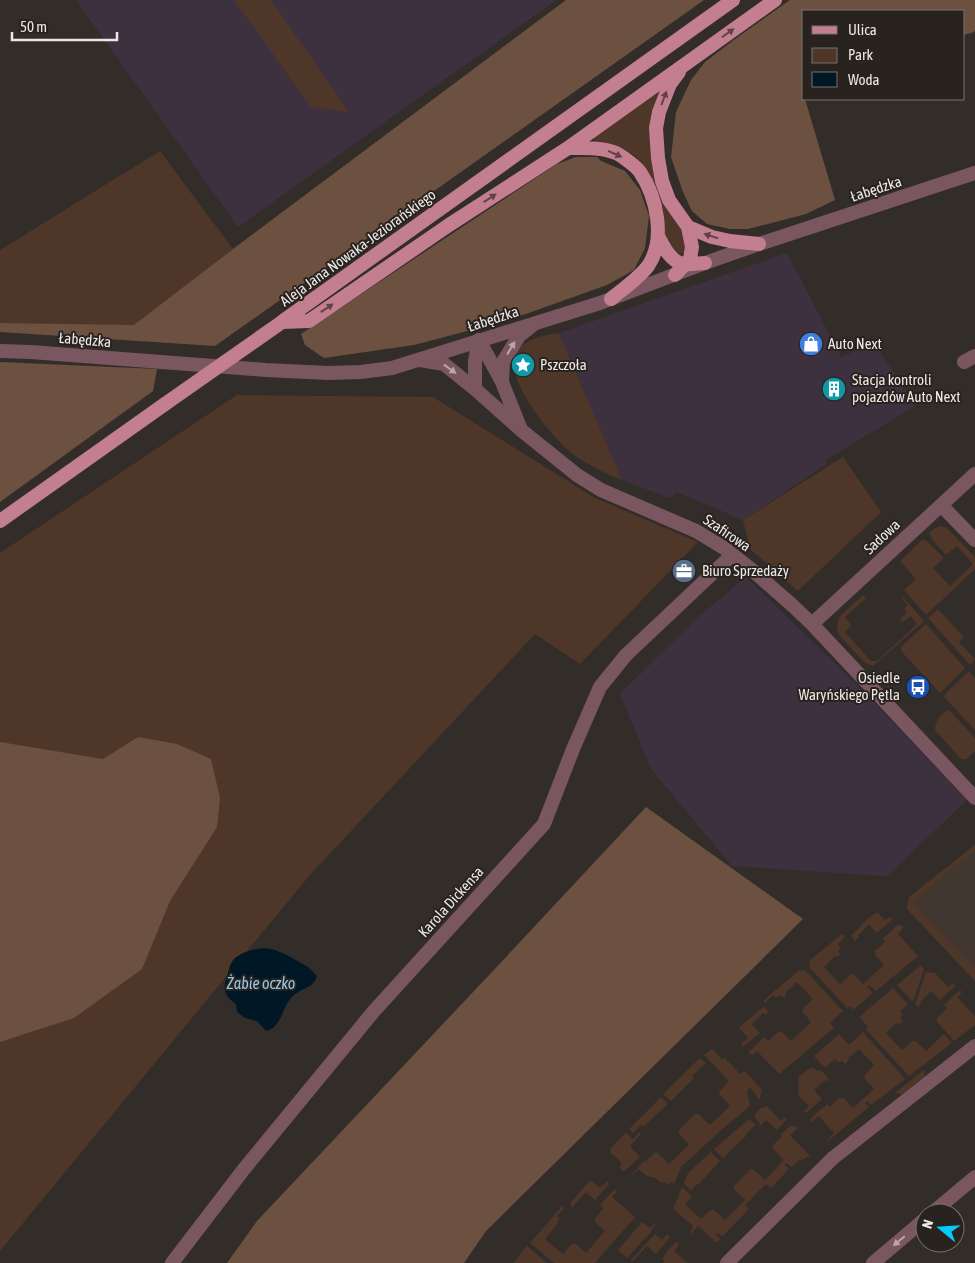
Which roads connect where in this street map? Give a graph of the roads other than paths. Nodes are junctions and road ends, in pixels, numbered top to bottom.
1 (733, 0) edge
2 (775, 0) edge
3 (688, 62) junction
4 (568, 148) junction
5 (975, 173) edge
6 (688, 227) junction
7 (658, 236) junction
8 (759, 244) junction
9 (704, 263) junction
10 (686, 264) junction
11 (675, 275) junction
12 (611, 299) junction
13 (282, 322) junction
14 (536, 322) junction
15 (479, 340) junction
16 (0, 351) edge
17 (420, 360) junction
18 (502, 382) junction
19 (475, 389) junction
20 (521, 430) junction
21 (975, 474) edge
22 (941, 505) junction
23 (0, 521) edge
24 (975, 540) edge
25 (732, 555) junction
26 (812, 624) junction
27 (975, 798) edge
28 (975, 1046) edge
29 (975, 1177) edge
30 (944, 1203) edge
31 (915, 1227) edge
32 (172, 1263) edge
33 (727, 1263) edge
34 (873, 1263) edge

1 - 13 main road, Aleja Jana Nowaka-Jeziorańskiego
3 -> 2 main road
3 - 4 main road
6 -> 3 main road
4 -> 7 main road
13 -> 4 main road
5 - 8 street, Łabędzka
8 -> 6 main road
6 - 10 main road
7 - 10 main road
7 - 12 main road
8 - 9 street, Łabędzka
9 - 10 main road
9 - 11 street, Łabędzka
10 - 11 main road
11 - 12 street, Łabędzka
12 - 14 street, Łabędzka
13 - 23 main road, Aleja Jana Nowaka-Jeziorańskiego, bridge
14 - 15 street, Łabędzka
18 -> 14 street
15 - 17 street, Łabędzka
15 - 18 street
15 - 19 street
16 - 17 street, Łabędzka
17 -> 19 street, Szafirowa
18 - 20 street
19 - 20 street, Szafirowa
20 - 25 street, Szafirowa
21 - 22 street, Sadowa
22 - 24 street
22 - 26 street, Sadowa
25 - 26 street, Szafirowa
25 - 32 street, Karola Dickensa
26 - 27 street, Szafirowa
28 - 33 street
29 - 30 street
31 -> 34 street

